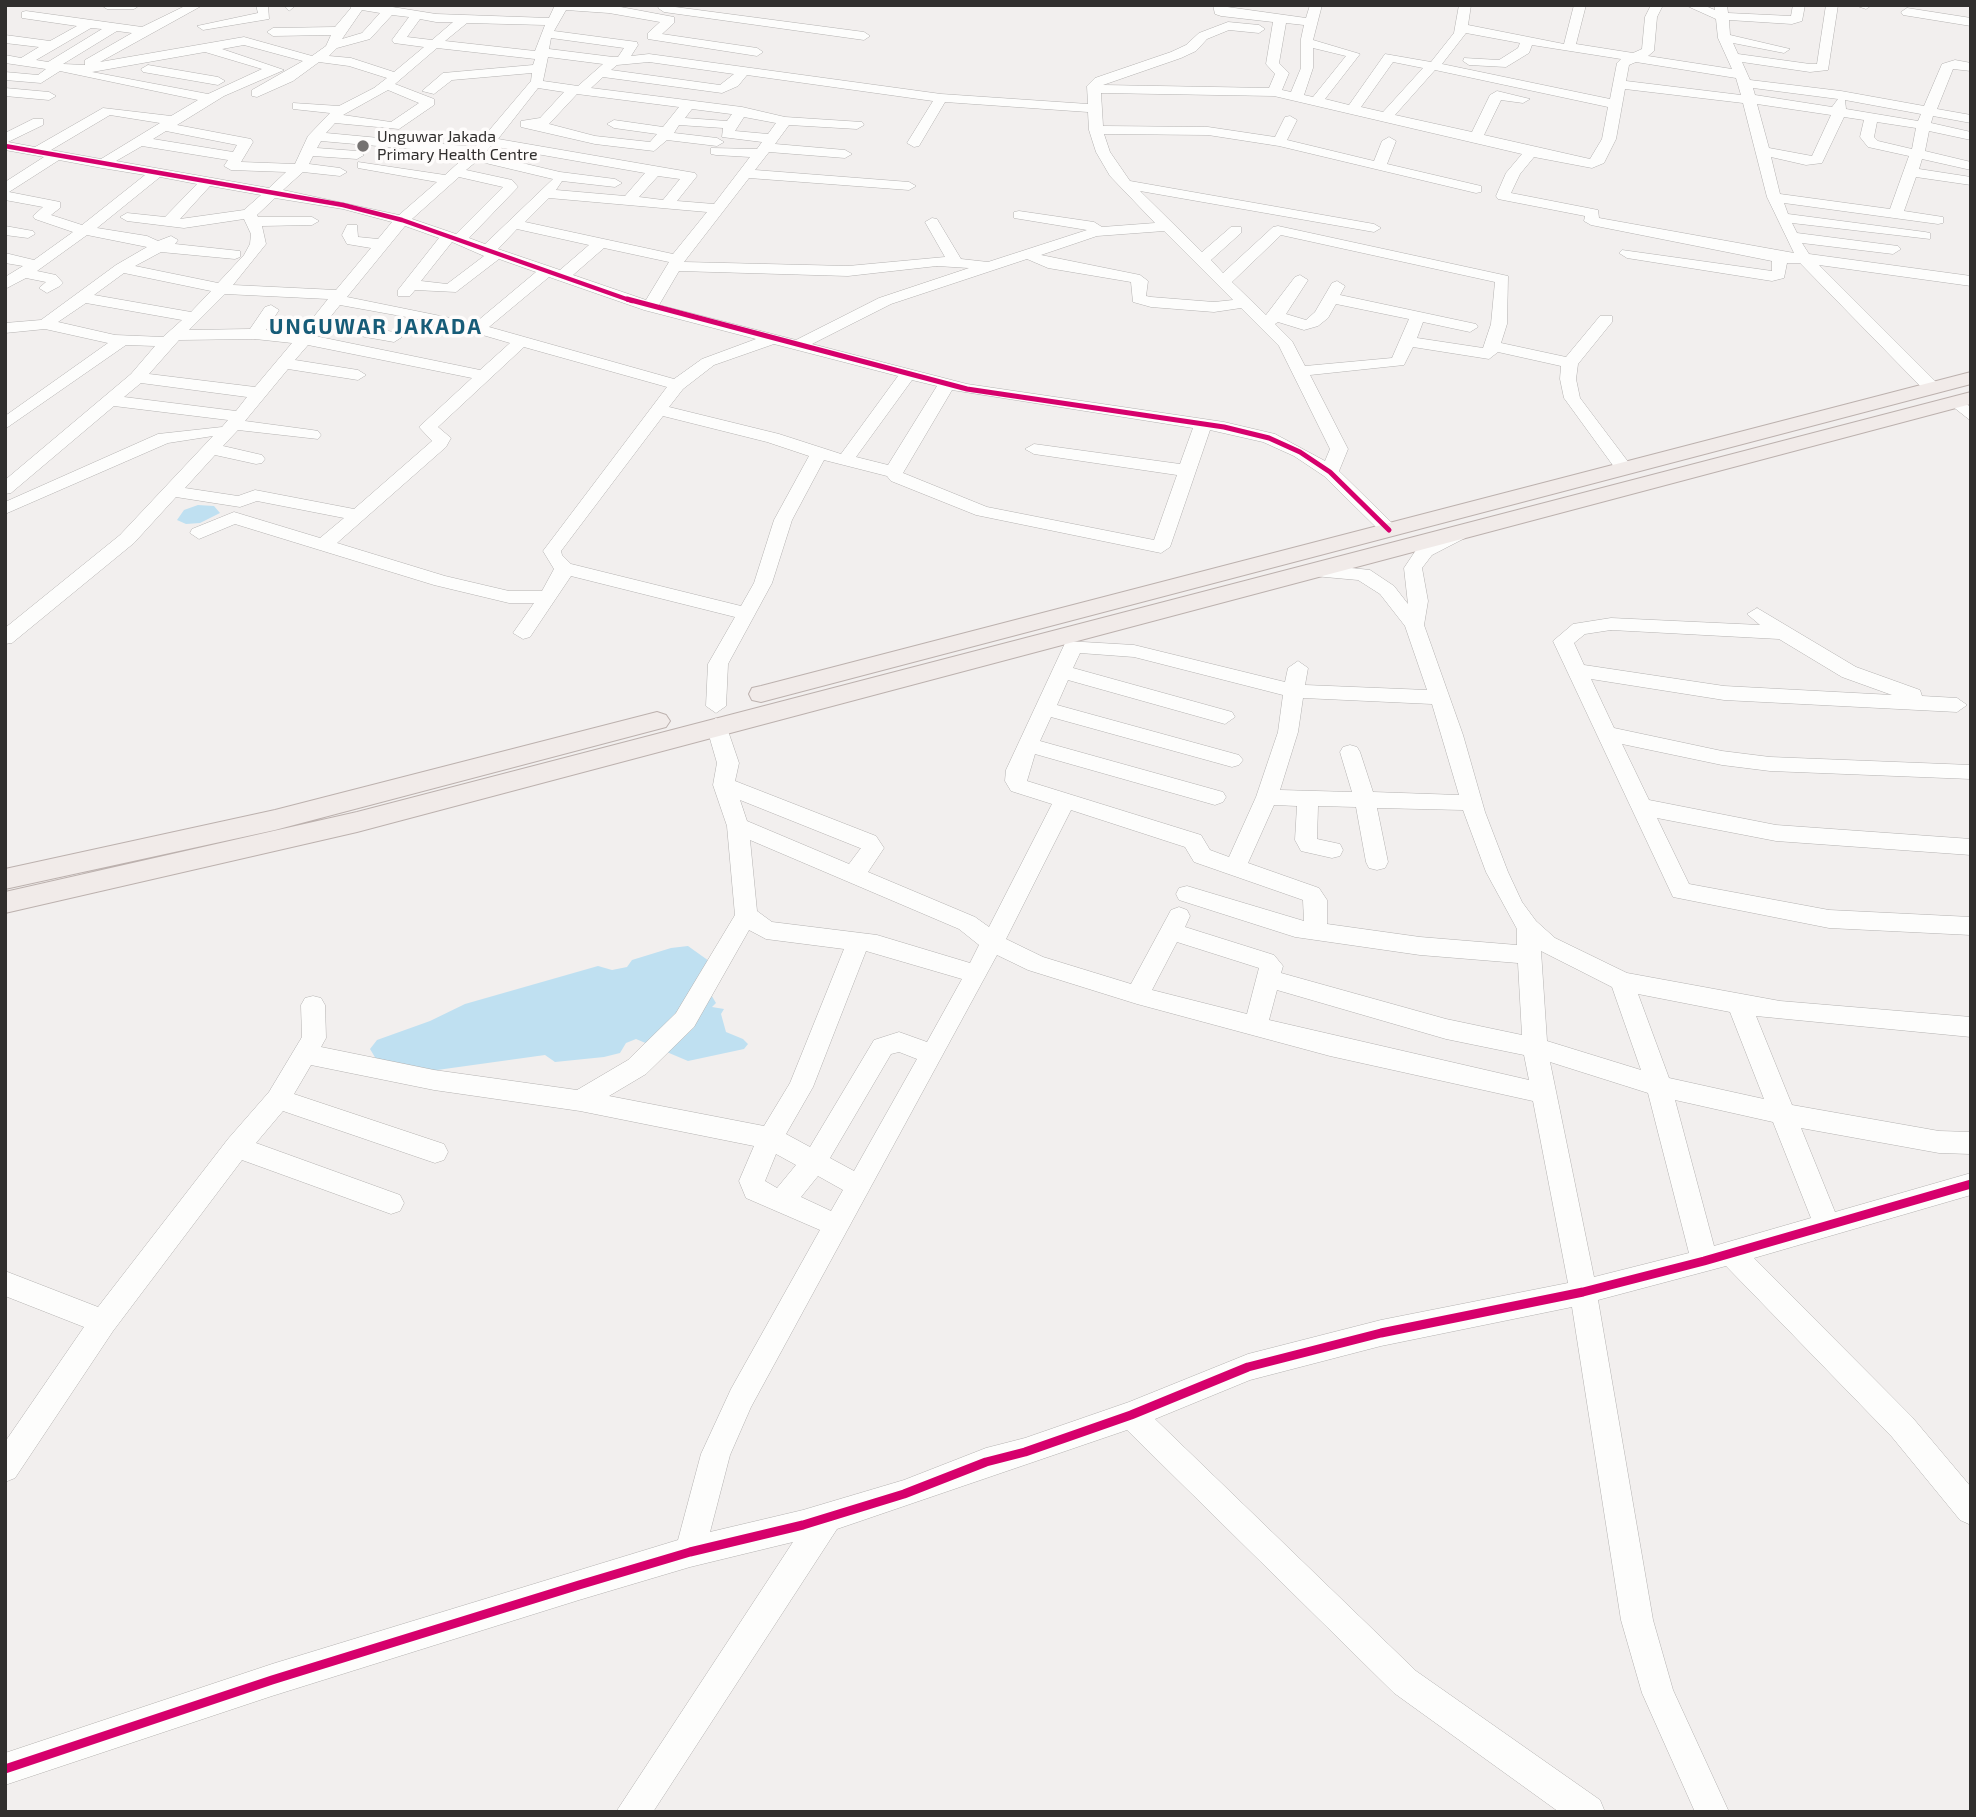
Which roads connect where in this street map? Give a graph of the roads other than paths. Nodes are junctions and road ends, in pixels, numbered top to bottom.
1 (37, 5) edge
2 (107, 5) edge
3 (134, 5) edge
4 (262, 5) edge
5 (454, 5) edge
6 (1219, 5) edge
7 (1316, 5) edge
8 (1465, 5) edge
9 (1580, 5) edge
10 (1657, 5) edge
11 (1691, 5) edge
12 (1799, 5) edge
13 (1832, 5) edge
14 (1860, 5) edge
15 (1866, 5) edge
16 (196, 6) edge
17 (356, 6) edge
18 (561, 6) edge
19 (388, 11) junction
20 (672, 12) edge
21 (1907, 12) dead end
22 (26, 15) junction
23 (416, 16) junction
24 (449, 18) junction
25 (1268, 18) edge
26 (279, 19) dead end
27 (464, 19) junction
28 (1231, 20) junction
29 (1722, 21) edge
30 (92, 22) junction
31 (1310, 22) junction
32 (1813, 22) junction
33 (1971, 22) edge
34 (118, 25) junction
35 (198, 25) junction
36 (1462, 28) junction
37 (10, 29) edge
38 (317, 30) junction
39 (1767, 30) dead end
40 (144, 31) junction
41 (74, 32) junction
42 (273, 32) junction
43 (338, 32) junction
44 (495, 36) junction
45 (864, 36) dead end
46 (1276, 37) junction
47 (5, 39) edge
48 (96, 39) junction
49 (1307, 41) junction
50 (160, 43) junction
51 (122, 44) junction
52 (52, 45) junction
53 (334, 45) junction
54 (261, 46) junction
55 (435, 46) junction
56 (544, 46) junction
57 (1526, 46) junction
58 (842, 47) dead end
59 (1569, 47) junction
60 (210, 49) junction
61 (1784, 49) dead end
62 (757, 52) dead end
63 (288, 54) junction
64 (1442, 55) junction
65 (167, 58) junction
66 (1637, 58) junction
67 (5, 59) edge
68 (315, 59) junction
69 (618, 60) junction
70 (135, 61) junction
71 (23, 62) junction
72 (54, 66) junction
73 (1432, 67) junction
74 (1971, 67) edge
75 (148, 69) junction
76 (274, 69) junction
77 (1381, 70) junction
78 (1815, 70) dead end
79 (81, 71) junction
80 (598, 72) junction
81 (1622, 73) junction
82 (295, 74) junction
83 (5, 76) edge
84 (1782, 76) dead end
85 (1420, 78) junction
86 (739, 79) junction
87 (390, 80) junction
88 (1743, 82) junction
89 (124, 83) junction
90 (535, 84) junction
91 (1454, 85) dead end
92 (69, 86) dead end
93 (217, 86) junction
94 (1094, 89) junction
95 (107, 90) dead end
96 (578, 90) junction
97 (429, 91) dead end
98 (5, 92) edge
99 (1274, 92) junction
100 (819, 95) dead end
101 (1841, 95) junction
102 (49, 96) dead end
103 (1296, 97) junction
104 (242, 98) dead end
105 (941, 98) junction
106 (1316, 102) junction
107 (689, 104) junction
108 (298, 106) dead end
109 (82, 108) dead end
110 (1093, 108) junction
111 (1613, 109) junction
112 (1352, 110) junction
113 (1928, 110) junction
114 (743, 111) junction
115 (102, 112) junction
116 (336, 114) junction
117 (1838, 114) junction
118 (1385, 118) junction
119 (1971, 119) edge
120 (783, 120) junction
121 (1290, 120) dead end
122 (38, 122) dead end
123 (506, 122) junction
124 (167, 123) junction
125 (614, 124) dead end
126 (1870, 124) junction
127 (536, 125) junction
128 (731, 125) junction
129 (857, 125) dead end
130 (1923, 125) junction
131 (670, 130) junction
132 (1096, 130) junction
133 (316, 136) junction
134 (1971, 136) edge
135 (1476, 138) junction
136 (5, 139) edge
137 (140, 141) junction
138 (1389, 141) dead end
139 (1279, 142) junction
140 (914, 143) dead end
141 (5, 146) edge
142 (767, 147) junction
143 (1918, 148) junction
144 (480, 149) junction
145 (1762, 151) junction
146 (37, 152) junction
147 (309, 152) junction
148 (1531, 152) junction
149 (845, 154) dead end
150 (55, 156) junction
151 (236, 158) junction
152 (360, 160) joint
153 (102, 164) junction
154 (1379, 166) junction
155 (1971, 166) edge
156 (300, 168) junction
157 (532, 169) junction
158 (654, 171) junction
159 (340, 172) dead end
160 (1910, 172) junction
161 (155, 174) junction
162 (747, 174) junction
163 (450, 175) junction
164 (560, 176) junction
165 (600, 181) junction
166 (1971, 181) edge
167 (206, 182) junction
168 (1125, 184) junction
169 (909, 186) dead end
170 (511, 187) junction
171 (640, 187) junction
172 (5, 189) edge
173 (1476, 189) dead end
174 (275, 192) junction
175 (546, 193) junction
176 (588, 195) junction
177 (5, 196) edge
178 (1773, 197) junction
179 (630, 199) junction
180 (668, 203) junction
181 (719, 209) junction
182 (1896, 214) junction
183 (1019, 215) dead end
184 (127, 217) dead end
185 (1781, 217) junction
186 (252, 218) junction
187 (402, 220) junction
188 (1938, 220) dead end
189 (312, 221) dead end
190 (169, 222) junction
191 (932, 222) dead end
192 (189, 224) junction
193 (514, 224) junction
194 (1167, 226) junction
195 (352, 228) dead end
196 (1374, 228) dead end
197 (5, 230) edge
198 (81, 230) junction
199 (1236, 230) dead end
200 (1095, 232) junction
201 (28, 234) dead end
202 (1925, 236) dead end
203 (1791, 237) junction
204 (453, 239) junction
205 (381, 244) junction
206 (599, 244) junction
207 (158, 247) junction
208 (1893, 249) dead end
209 (490, 253) junction
210 (1628, 253) dead end
211 (235, 254) dead end
212 (1027, 254) junction
213 (5, 258) edge
214 (1780, 258) junction
215 (1804, 258) junction
216 (1202, 260) junction
217 (955, 261) junction
218 (676, 263) junction
219 (987, 266) junction
220 (121, 268) junction
221 (31, 269) junction
222 (545, 272) junction
223 (561, 278) junction
224 (177, 279) junction
225 (1300, 280) dead end
226 (1224, 281) junction
227 (1971, 281) edge
228 (5, 284) edge
229 (412, 285) junction
230 (47, 288) dead end
231 (222, 289) junction
232 (80, 298) junction
233 (337, 298) junction
234 (1244, 301) junction
235 (207, 305) junction
236 (139, 307) junction
237 (227, 307) dead end
238 (650, 307) junction
239 (390, 308) junction
240 (271, 310) dead end
241 (423, 315) junction
242 (1418, 316) junction
243 (1606, 318) dead end
244 (192, 319) junction
245 (1272, 319) junction
246 (46, 324) junction
247 (219, 324) dead end
248 (316, 324) junction
249 (1471, 327) dead end
250 (5, 328) edge
251 (478, 328) junction
252 (255, 334) junction
253 (394, 337) junction
254 (172, 338) junction
255 (304, 339) junction
256 (123, 340) junction
257 (522, 340) junction
258 (770, 340) junction
259 (1408, 341) junction
260 (796, 346) junction
261 (1492, 346) junction
262 (378, 354) junction
263 (1570, 362) junction
264 (284, 363) junction
265 (1300, 371) junction
266 (908, 374) junction
267 (358, 375) dead end
268 (482, 375) junction
269 (137, 378) junction
270 (1971, 378) edge
271 (180, 384) junction
272 (947, 384) junction
273 (677, 385) junction
274 (1932, 388) junction
275 (259, 393) junction
276 (112, 401) junction
277 (1965, 406) edge
278 (156, 407) junction
279 (660, 410) junction
280 (5, 424) edge
281 (232, 424) junction
282 (1203, 424) junction
283 (312, 435) dead end
284 (211, 449) junction
285 (1034, 449) dead end
286 (821, 454) junction
287 (256, 459) dead end
288 (844, 461) junction
289 (30, 467) junction
290 (1623, 467) junction
291 (1189, 471) junction
292 (893, 472) junction
293 (1331, 472) junction
294 (68, 481) junction
295 (5, 489) edge
296 (172, 491) junction
297 (35, 497) junction
298 (240, 502) junction
299 (5, 509) edge
300 (358, 515) junction
301 (230, 518) junction
302 (1475, 528) junction
303 (1389, 530) junction
304 (199, 533) dead end
305 (321, 547) junction
306 (564, 568) junction
307 (1314, 570) junction
308 (548, 597) junction
309 (745, 613) junction
310 (1757, 614) dead end
311 (1414, 625) junction
312 (523, 633) dead end
313 (1784, 633) junction
314 (5, 638) edge
315 (1298, 668) dead end
316 (1575, 670) junction
317 (1061, 671) junction
318 (1294, 691) junction
319 (1440, 697) junction
320 (1964, 707) edge
321 (1044, 708) junction
322 (716, 715) junction
323 (1225, 717) dead end
324 (1609, 734) junction
325 (1028, 745) junction
326 (1350, 752) dead end
327 (1232, 760) dead end
328 (1971, 772) edge
329 (724, 785) junction
330 (1215, 797) dead end
331 (1267, 797) junction
332 (1308, 798) junction
333 (1365, 800) junction
334 (1065, 801) junction
335 (1472, 803) junction
336 (1643, 807) junction
337 (738, 826) junction
338 (1971, 847) edge
339 (1332, 850) dead end
340 (1377, 862) dead end
341 (1235, 867) junction
342 (853, 875) junction
343 (5, 879) edge
344 (5, 903) edge
345 (1179, 914) junction
346 (746, 915) junction
347 (1971, 926) edge
348 (1528, 927) junction
349 (1315, 930) junction
350 (858, 942) junction
351 (991, 943) junction
352 (1531, 955) junction
353 (976, 974) junction
354 (1270, 979) junction
355 (1622, 981) junction
356 (1137, 995) junction
357 (1739, 1004) junction
358 (313, 1005) dead end
359 (1256, 1026) junction
360 (1971, 1027) edge
361 (1535, 1047) junction
362 (305, 1054) junction
363 (933, 1054) junction
364 (1658, 1086) junction
365 (1543, 1093) junction
366 (278, 1099) junction
367 (580, 1101) junction
368 (1783, 1114) junction
369 (770, 1138) junction
370 (1971, 1143) edge
371 (237, 1147) junction
372 (435, 1152) dead end
373 (815, 1161) junction
374 (1971, 1184) edge
375 (859, 1186) junction
376 (782, 1201) junction
377 (391, 1203) dead end
378 (837, 1225) junction
379 (1828, 1225) junction
380 (1717, 1257) junction
381 (5, 1283) edge
382 (1583, 1292) junction
383 (103, 1322) junction
384 (1131, 1415) junction
385 (5, 1468) edge
386 (1971, 1510) edge
387 (825, 1519) junction
388 (690, 1552) junction
389 (5, 1769) edge
390 (634, 1812) edge
391 (1588, 1812) edge
392 (1712, 1812) edge

1 - 22 street
2 - 3 street
4 - 35 street
5 - 24 street
6 - 28 street
7 - 31 street
8 - 36 street
9 - 59 street
10 - 66 street
11 - 29 street
12 - 32 street
13 - 32 street
14 - 15 street
16 - 35 street
16 - 40 street
17 - 19 street
17 - 43 street
18 - 20 street
18 - 56 street
19 - 23 street
19 - 53 street
20 - 45 street
20 - 58 street
20 - 62 street
21 - 33 street
22 - 30 street
22 - 37 street
23 - 24 street
23 - 55 street
24 - 27 street
25 - 28 street
25 - 31 street
25 - 46 street
26 - 42 street
27 - 44 street
27 - 55 street
28 - 94 street
29 - 32 street
29 - 39 street
29 - 61 street
29 - 88 street
30 - 34 street
30 - 41 street
31 - 49 street
32 - 88 street
34 - 40 street
34 - 48 street
35 - 60 street
36 - 57 street
36 - 64 street
37 - 41 street
38 - 42 street
38 - 43 street
38 - 63 street
40 - 51 street
41 - 52 street
42 - 54 street
43 - 53 street
44 - 55 street
44 - 56 street
44 - 56 street
46 - 49 street
46 - 99 street
47 - 52 street
48 - 51 street
48 - 72 street
49 - 103 street
49 - 106 street
50 - 51 street
50 - 60 street
50 - 70 street
51 - 79 street
52 - 71 street
53 - 68 street
54 - 60 street
54 - 63 street
55 - 87 street
56 - 69 street
56 - 69 street
56 - 90 street
56 - 97 street
57 - 59 street
57 - 64 street
57 - 81 street
59 - 66 street
60 - 65 street
60 - 76 street
60 - 93 street
63 - 68 street
64 - 73 street
65 - 70 street
65 - 75 street
65 - 93 street
66 - 81 street
66 - 88 street
67 - 71 street
68 - 82 street
68 - 87 street
69 - 80 street
69 - 86 street
70 - 79 street
71 - 72 street
72 - 79 street
72 - 83 street
73 - 77 street
73 - 85 street
73 - 111 street
74 - 113 street
75 - 89 street
75 - 93 street
76 - 82 street
76 - 93 street
77 - 85 street
77 - 112 street
78 - 88 street
79 - 89 street
79 - 92 street
80 - 86 street
80 - 96 street
81 - 88 street
81 - 111 street
82 - 104 street
84 - 88 street
85 - 91 street
85 - 118 street
86 - 100 street
86 - 105 street
86 - 120 street
87 - 116 street
87 - 116 street
88 - 101 street
88 - 117 street
88 - 145 street
89 - 93 street
89 - 95 street
90 - 96 street
90 - 123 street
93 - 124 street
94 - 99 street
94 - 110 street
96 - 107 street
96 - 127 street
98 - 102 street
99 - 103 street
101 - 113 street
101 - 117 street
103 - 106 street
105 - 110 street
105 - 140 street
106 - 112 street
107 - 114 street
107 - 131 street
108 - 116 street
109 - 115 street
110 - 132 street
111 - 135 street
111 - 148 street
112 - 118 street
113 - 119 street
113 - 130 street
114 - 120 street
114 - 128 street
115 - 124 street
115 - 146 street
116 - 133 street
117 - 126 street
117 - 145 street
118 - 135 street
120 - 129 street
120 - 142 street
121 - 139 street
122 - 136 street
123 - 127 street
123 - 144 street
124 - 137 street
124 - 151 street
125 - 131 street
126 - 130 street
126 - 143 street
127 - 131 street
128 - 131 street
128 - 142 street
130 - 134 street
130 - 143 street
131 - 142 street
132 - 139 street
132 - 168 street
133 - 144 street
133 - 147 street
135 - 148 street
137 - 151 street
137 - 153 street
138 - 154 street
139 - 154 street
141 - 146 street
142 - 149 street
142 - 162 street
143 - 155 street
143 - 160 street
144 - 157 street
144 - 158 street
144 - 163 street
145 - 178 street
146 - 150 street
147 - 152 street
147 - 156 street
148 - 214 street
150 - 153 street
150 - 172 street
151 - 156 street
152 - 163 street
153 - 161 street
154 - 173 street
156 - 159 street
156 - 174 street
157 - 164 street
157 - 170 street
158 - 171 street
158 - 180 street
160 - 166 street
160 - 182 street
161 - 167 street
161 - 198 street
162 - 169 street
162 - 181 street
163 - 170 street
163 - 187 street
164 - 165 street
164 - 175 street
165 - 171 street
165 - 176 street
167 - 174 street
167 - 190 street
168 - 194 street
168 - 196 street
170 - 204 street
171 - 179 street
174 - 186 street
174 - 187 street
175 - 176 street
175 - 193 street
176 - 179 street
177 - 198 street
178 - 182 street
178 - 185 street
179 - 180 street
180 - 181 street
181 - 218 street
182 - 188 street
183 - 200 street
184 - 190 street
185 - 202 street
185 - 203 street
186 - 189 street
186 - 192 street
186 - 231 street
187 - 204 street
187 - 205 street
190 - 192 street
191 - 217 street
192 - 207 street
193 - 206 street
193 - 209 street
194 - 200 street
194 - 216 street
195 - 205 street
197 - 201 street
198 - 207 street
198 - 221 street
199 - 216 street
200 - 212 street
203 - 208 street
203 - 215 street
204 - 209 street
204 - 229 street
205 - 233 street
206 - 218 street
206 - 223 street
207 - 211 street
207 - 220 street
209 - 222 street
209 - 229 street
210 - 214 street
212 - 219 street
212 - 234 street
213 - 221 street
214 - 215 street
215 - 227 street
215 - 274 street
216 - 226 street
217 - 218 street
217 - 219 street
218 - 238 street
219 - 260 street
220 - 224 street
220 - 232 street
221 - 228 street
221 - 230 street
222 - 223 street
222 - 251 street
223 - 238 street
224 - 231 street
224 - 236 street
225 - 245 street
226 - 234 street
226 - 261 street
229 - 239 street
231 - 233 street
231 - 235 street
232 - 236 street
232 - 246 street
233 - 239 street
233 - 248 street
234 - 245 street
235 - 237 street
235 - 244 street
236 - 244 street
238 - 258 street
239 - 241 street
240 - 252 street
241 - 251 street
241 - 253 street
242 - 245 street
242 - 249 street
242 - 259 street
243 - 263 street
244 - 247 street
244 - 254 street
245 - 265 street
246 - 250 street
246 - 256 street
248 - 253 street
248 - 255 street
251 - 257 street
252 - 254 street
252 - 255 street
253 - 262 street
254 - 256 street
254 - 269 street
255 - 262 street
255 - 264 street
256 - 280 street
257 - 268 street
257 - 273 street
258 - 260 street
258 - 273 street
259 - 261 street
259 - 265 street
260 - 266 street
261 - 263 street
262 - 268 street
263 - 290 street
264 - 267 street
264 - 275 street
265 - 293 street
266 - 272 street
266 - 288 street
268 - 300 street
269 - 271 street
269 - 276 street
270 - 274 main road
271 - 275 street
271 - 278 street
272 - 282 street
272 - 292 street
273 - 279 street
274 - 290 main road
275 - 281 street
276 - 278 street
276 - 289 street
277 - 302 main road
278 - 281 street
279 - 286 street
279 - 306 street
281 - 283 street
281 - 284 street
281 - 294 street
282 - 291 street
282 - 293 street
284 - 287 street
284 - 296 street
285 - 291 street
286 - 288 street
286 - 309 street
288 - 292 street
289 - 294 street
289 - 295 street
290 - 303 main road
291 - 292 street
293 - 303 street
294 - 297 street
295 - 297 street
296 - 298 street
296 - 314 street
297 - 299 street
298 - 300 street
298 - 301 street
300 - 305 street
301 - 304 street
301 - 305 street
302 - 307 main road
302 - 311 street
303 - 322 main road
305 - 308 street
306 - 308 street
306 - 309 street
307 - 311 street
307 - 322 main road
308 - 312 street
309 - 322 street
310 - 313 street
311 - 319 street
313 - 316 street
313 - 320 street
315 - 318 street
316 - 320 street
316 - 324 street
317 - 318 street
317 - 321 street
317 - 323 street
318 - 319 street
318 - 331 street
319 - 335 street
321 - 325 street
321 - 327 street
322 - 329 street
322 - 343 main road
322 - 344 main road
324 - 328 street
324 - 336 street
325 - 330 street
325 - 334 street
326 - 333 street
329 - 337 street
329 - 342 street
331 - 332 street
331 - 341 street
332 - 333 street
332 - 339 street
333 - 335 street
333 - 340 street
334 - 341 street
334 - 351 street
335 - 348 street
336 - 338 street
336 - 347 street
337 - 342 street
337 - 346 street
341 - 349 street
342 - 351 street
345 - 349 street
345 - 354 street
345 - 356 street
346 - 350 street
346 - 367 street
348 - 352 street
348 - 355 street
349 - 352 street
350 - 353 street
350 - 369 street
351 - 353 street
351 - 356 street
352 - 361 street
353 - 363 street
354 - 359 street
354 - 361 street
355 - 357 street
355 - 364 street
356 - 359 street
357 - 360 street
357 - 368 street
358 - 362 street
359 - 365 street
361 - 364 street
361 - 365 street
362 - 366 street
362 - 367 street
363 - 373 street
363 - 375 street
364 - 368 street
364 - 380 street
365 - 382 street
366 - 371 street
366 - 372 street
367 - 369 street
368 - 370 street
368 - 379 street
369 - 373 street
369 - 376 street
371 - 377 street
371 - 383 street
373 - 375 street
373 - 376 street
374 - 379 street
375 - 378 street
376 - 378 street
378 - 388 street
379 - 380 street
380 - 382 street
380 - 386 street
381 - 383 street
382 - 384 street
382 - 392 street
383 - 385 street
384 - 387 street
384 - 391 street
387 - 388 street
387 - 390 street
388 - 389 street

